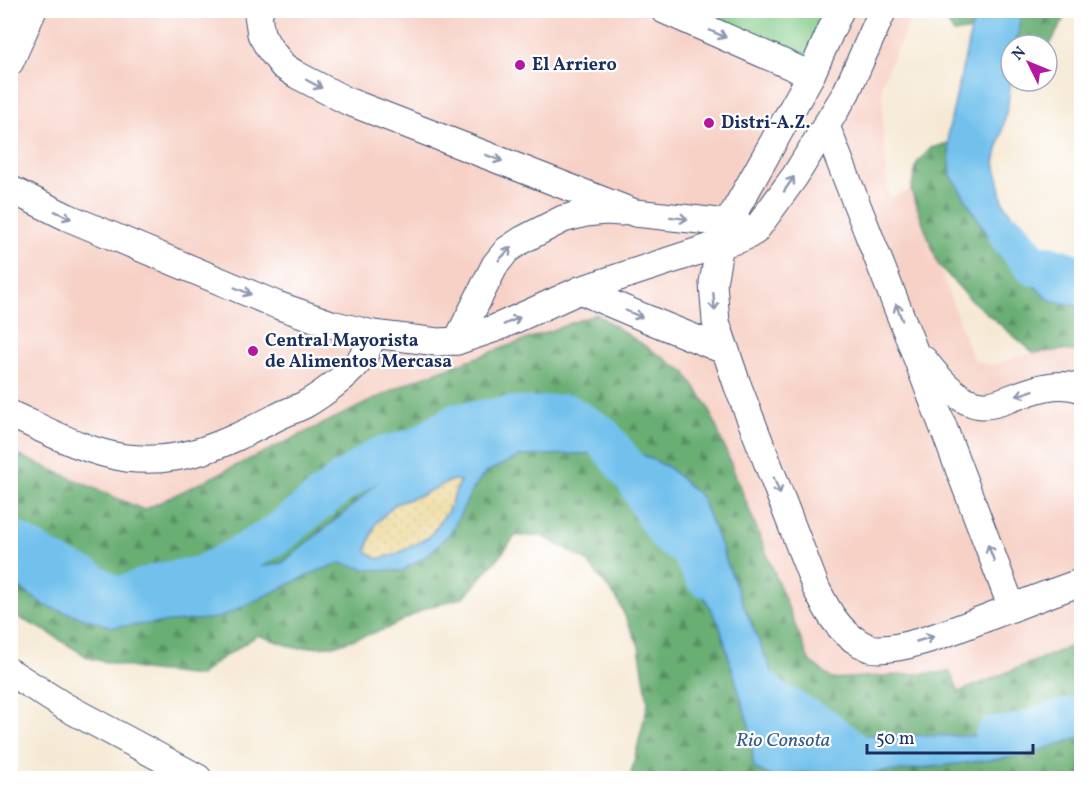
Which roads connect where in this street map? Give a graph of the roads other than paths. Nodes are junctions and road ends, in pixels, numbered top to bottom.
1 (33, 10) edge
2 (260, 10) edge
3 (664, 10) edge
4 (840, 10) edge
5 (883, 10) edge
6 (865, 48) junction
7 (10, 62) edge
8 (811, 75) junction
9 (826, 126) junction
10 (10, 189) edge
11 (635, 213) junction
12 (724, 234) junction
13 (580, 290) junction
14 (373, 334) junction
15 (910, 340) junction
16 (457, 341) junction
17 (726, 351) junction
18 (1082, 389) edge
19 (10, 414) edge
20 (1082, 582) edge
21 (1012, 608) junction
22 (10, 672) edge
23 (198, 778) edge

1 - 7 street
2 -> 11 street
3 -> 8 street
4 - 8 street
5 - 6 street
6 - 8 street
6 - 9 street
8 - 12 street
12 -> 9 street
15 -> 9 street
10 -> 14 street
11 -> 12 street
16 -> 11 street
12 - 13 street
12 -> 17 street
16 -> 13 street
13 -> 17 street
14 - 16 street
14 - 19 street
18 -> 15 street
21 -> 15 street
17 -> 21 street
20 - 21 street
22 - 23 street

